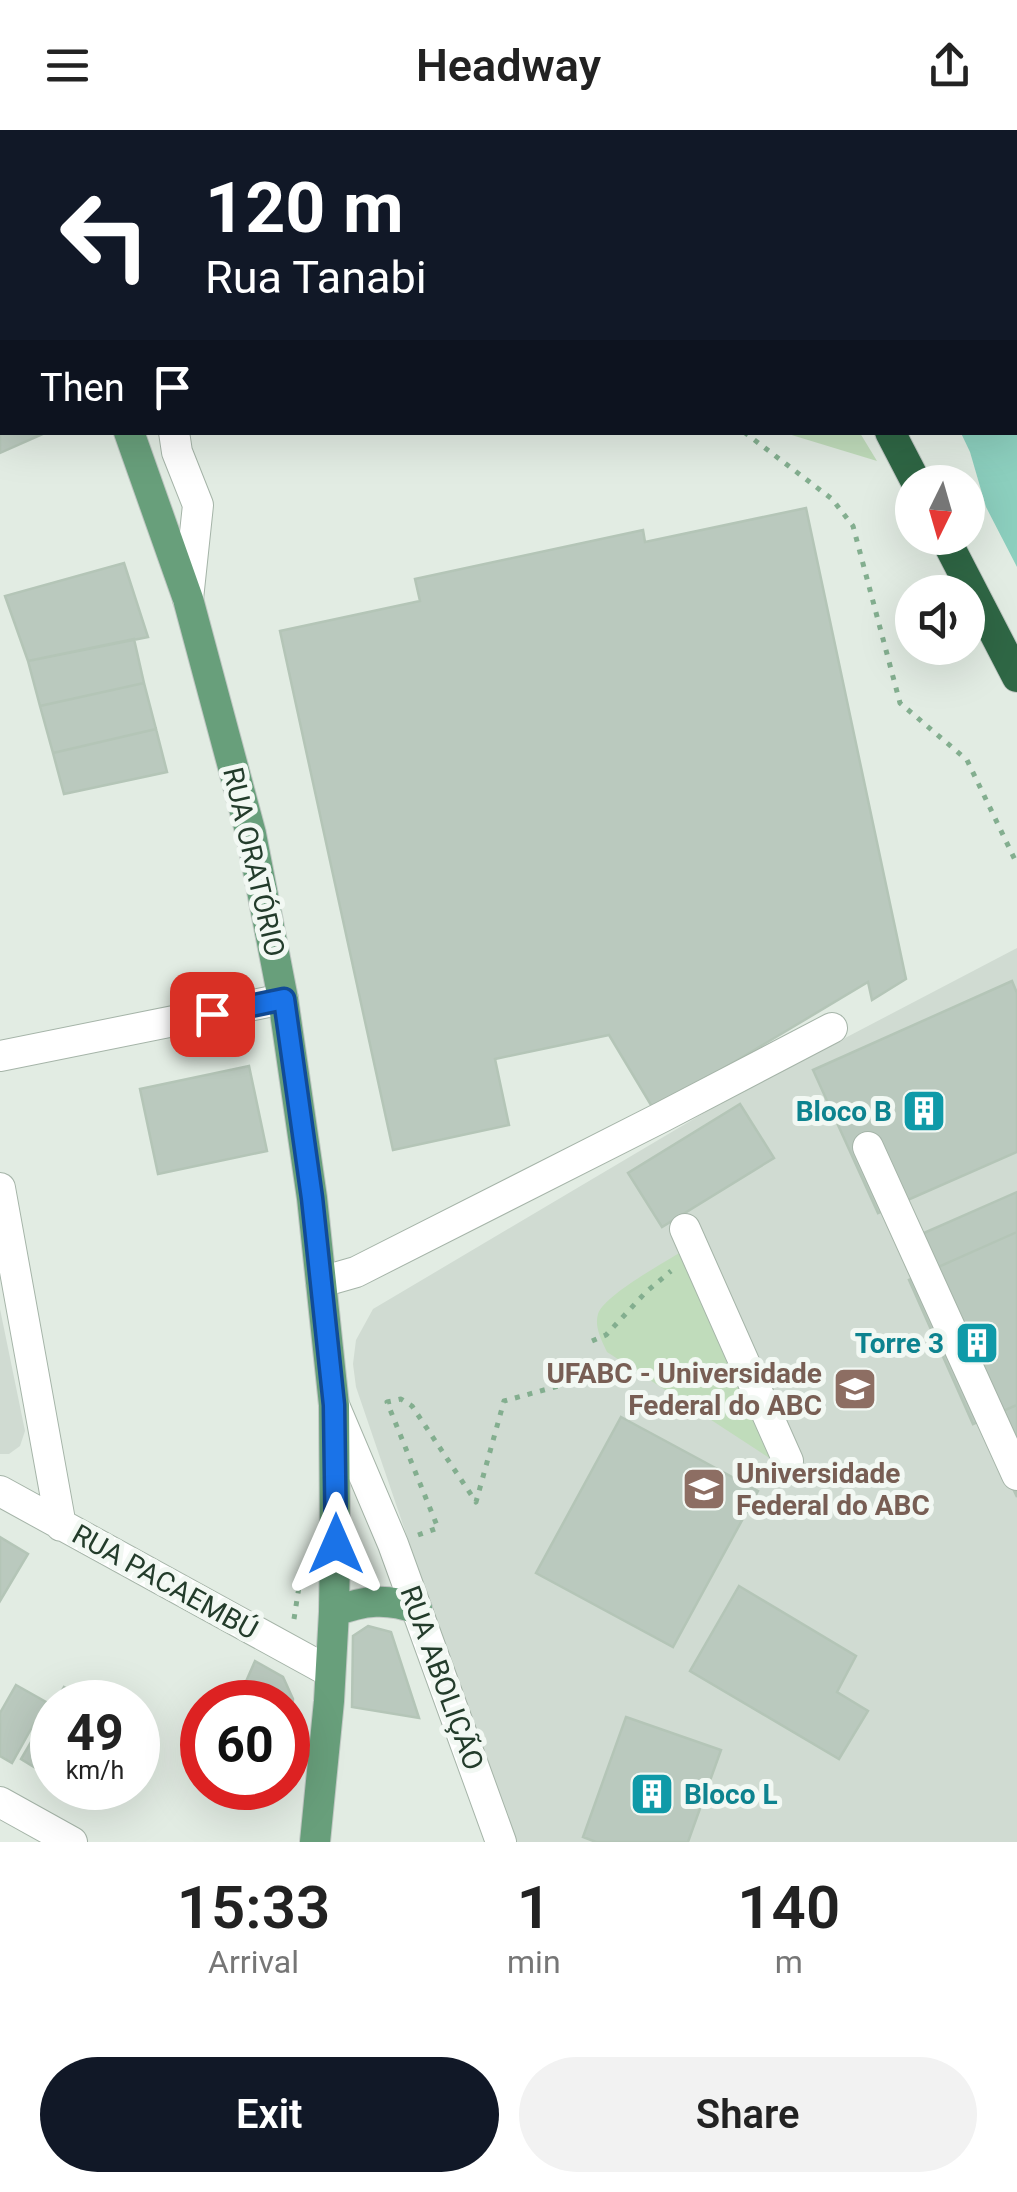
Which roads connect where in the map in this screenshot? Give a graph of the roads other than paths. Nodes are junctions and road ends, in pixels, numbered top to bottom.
1 (130, 435) edge
2 (174, 435) edge
3 (892, 435) edge
4 (907, 465) edge
5 (953, 555) edge
6 (188, 598) junction
7 (1017, 677) edge
8 (284, 999) junction
9 (832, 1028) dead end
10 (0, 1056) edge
11 (868, 1147) dead end
12 (0, 1188) edge
13 (690, 1240) road end
14 (321, 1282) junction
15 (334, 1405) junction
16 (788, 1461) dead end
17 (1017, 1475) edge
18 (0, 1491) edge
19 (61, 1526) junction
20 (417, 1609) junction
21 (334, 1612) junction
22 (330, 1672) junction
23 (0, 1802) edge
24 (72, 1842) edge
25 (315, 1842) edge
26 (501, 1842) edge

1 - 6 main road, RUA ORATÓRIO
2 - 6 street
3 - 4 highway
5 - 7 highway
6 - 8 main road, RUA ORATÓRIO
8 - 10 street
8 - 14 main road, RUA ORATÓRIO
9 - 14 street
11 - 17 street
12 - 19 street
13 - 16 street
14 - 15 main road, RUA ORATÓRIO
15 - 20 street, RUA ABOLIÇÃO
15 - 21 main road, RUA ORATÓRIO
18 - 19 street, RUA PACAEMBÚ
19 - 22 street, RUA PACAEMBÚ
20 - 21 main road
20 - 26 street, RUA ABOLIÇÃO
21 - 22 main road, RUA ORATÓRIO
22 - 25 main road, RUA ORATÓRIO
23 - 24 street

